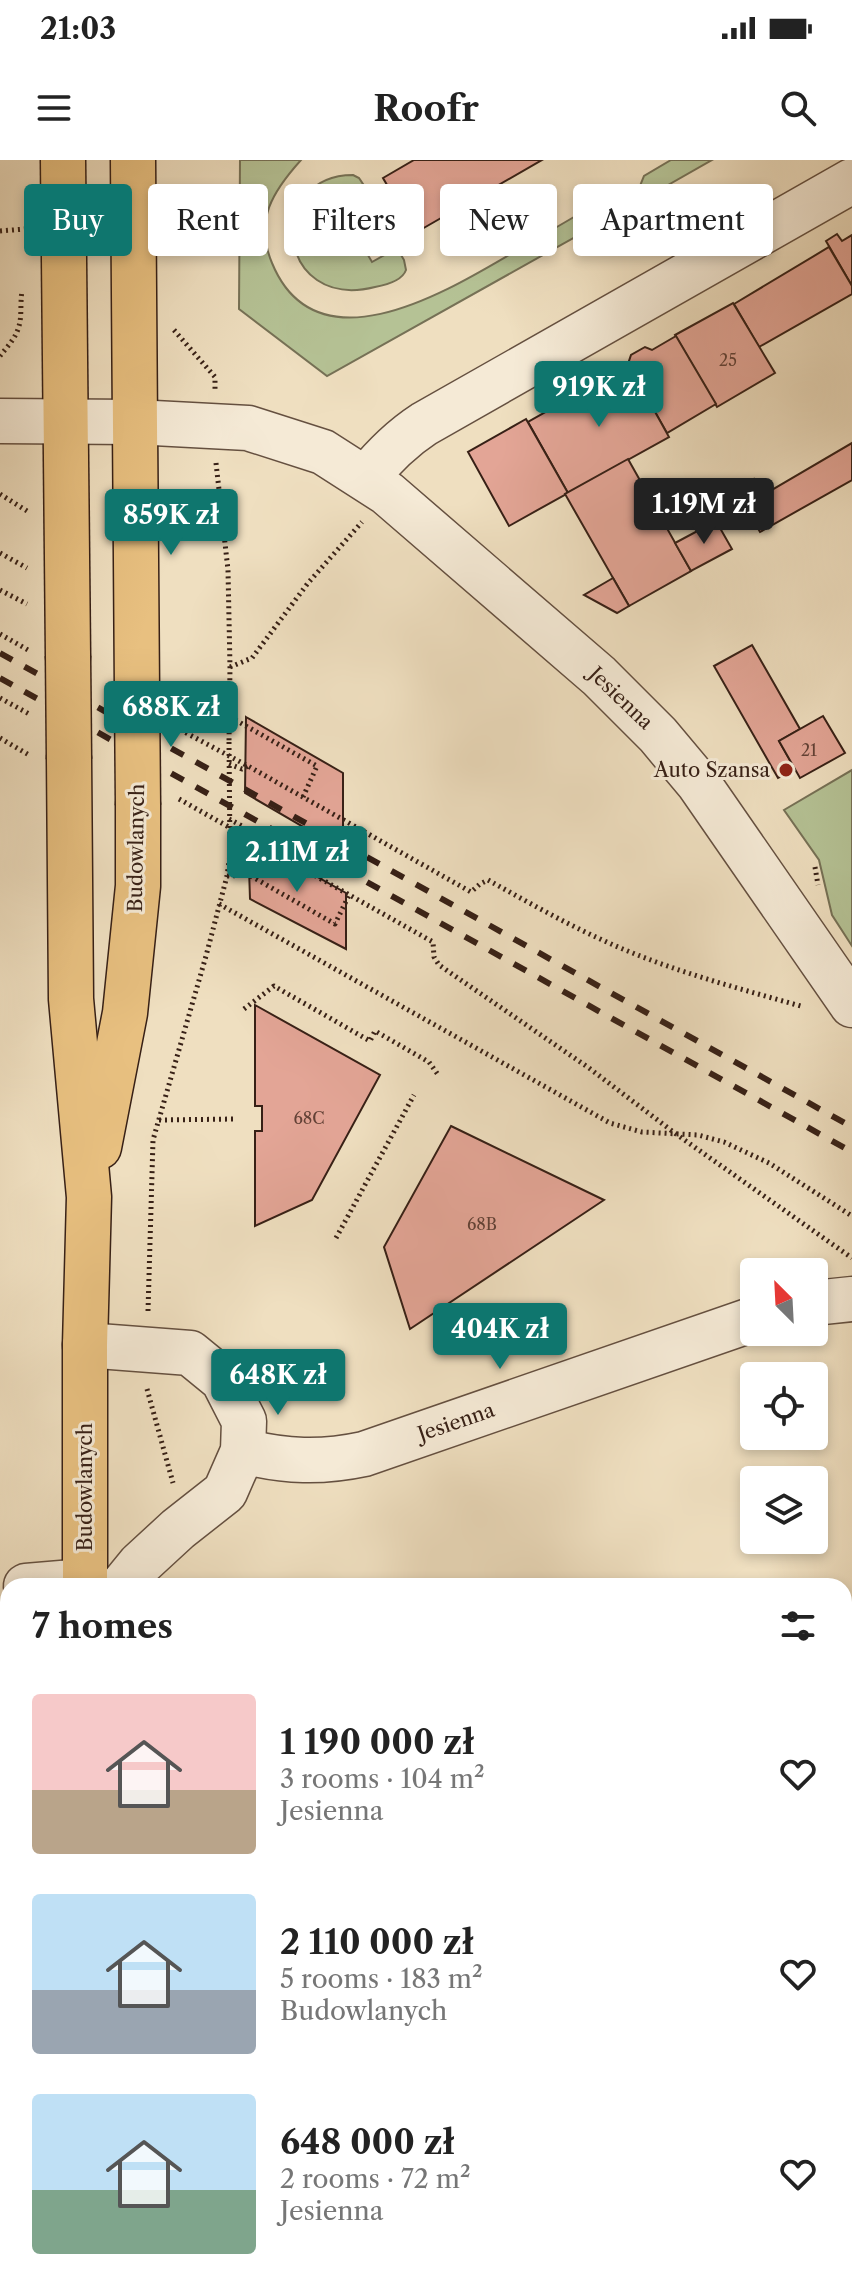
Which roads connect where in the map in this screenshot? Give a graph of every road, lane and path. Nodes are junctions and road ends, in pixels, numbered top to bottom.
1 (63, 160) edge
2 (133, 160) edge
3 (852, 181) edge
4 (24, 229) edge
5 (0, 231) edge
6 (20, 324) dead end
7 (0, 356) edge
8 (0, 421) edge
9 (66, 421) junction
10 (135, 422) junction
11 (215, 452) dead end
12 (376, 486) junction
13 (0, 494) edge
14 (33, 515) dead end
15 (169, 522) dead end
16 (222, 523) junction
17 (0, 553) edge
18 (31, 570) dead end
19 (0, 590) edge
20 (32, 606) dead end
21 (0, 634) edge
22 (54, 656) junction
23 (230, 667) junction
24 (0, 698) edge
25 (151, 707) junction
26 (230, 717) junction
27 (35, 718) dead end
28 (0, 738) edge
29 (51, 758) junction
30 (229, 764) junction
31 (248, 766) junction
32 (303, 797) junction
33 (152, 799) junction
34 (229, 819) junction
35 (245, 836) junction
36 (227, 876) junction
37 (349, 895) junction
38 (219, 904) junction
39 (852, 1005) edge
40 (808, 1008) dead end
41 (244, 1009) dead end
42 (439, 1076) dead end
43 (414, 1095) dead end
44 (236, 1119) dead end
45 (159, 1120) junction
46 (676, 1134) junction
47 (89, 1197) junction
48 (852, 1216) edge
49 (336, 1238) dead end
50 (852, 1258) edge
51 (852, 1299) edge
52 (828, 1302) edge
53 (740, 1324) edge
54 (85, 1345) junction
55 (147, 1348) junction
56 (160, 1436) dead end
57 (243, 1451) junction
58 (97, 1578) edge
59 (110, 1578) edge

1 - 9 main road, Budowlanych
2 - 10 main road, Budowlanych
3 - 12 street
4 - 5 path
6 - 7 path
8 - 9 street, Jesienna
9 - 10 street, Jesienna
9 - 22 main road, Budowlanych
10 - 12 street, Jesienna
10 - 25 main road, Budowlanych
11 - 16 path
12 - 23 path
12 - 39 street, Jesienna
13 - 14 path
15 - 16 path
16 - 23 path
17 - 18 path
19 - 20 path
21 - 22 path
22 - 29 main road, Budowlanych, bridge
23 - 26 path
24 - 27 path
25 - 31 path
25 - 33 main road, Budowlanych, bridge
26 - 30 path, bridge
26 - 32 path
28 - 29 path
29 - 47 main road, Budowlanych
30 - 31 path
30 - 34 path, bridge
31 - 32 path
32 - 40 path
33 - 35 path
33 - 47 main road, Budowlanych
34 - 35 path
34 - 36 path, bridge
35 - 37 path
36 - 37 path
36 - 38 path
37 - 46 path
38 - 45 path
38 - 46 path
41 - 42 path
43 - 49 path
44 - 45 path
45 - 55 path
46 - 48 path
46 - 50 path
47 - 54 main road, Budowlanych
51 - 52 street
53 - 57 street, Jesienna
54 - 55 street
54 - 58 main road, Budowlanych
55 - 56 path
55 - 57 street
57 - 59 street

